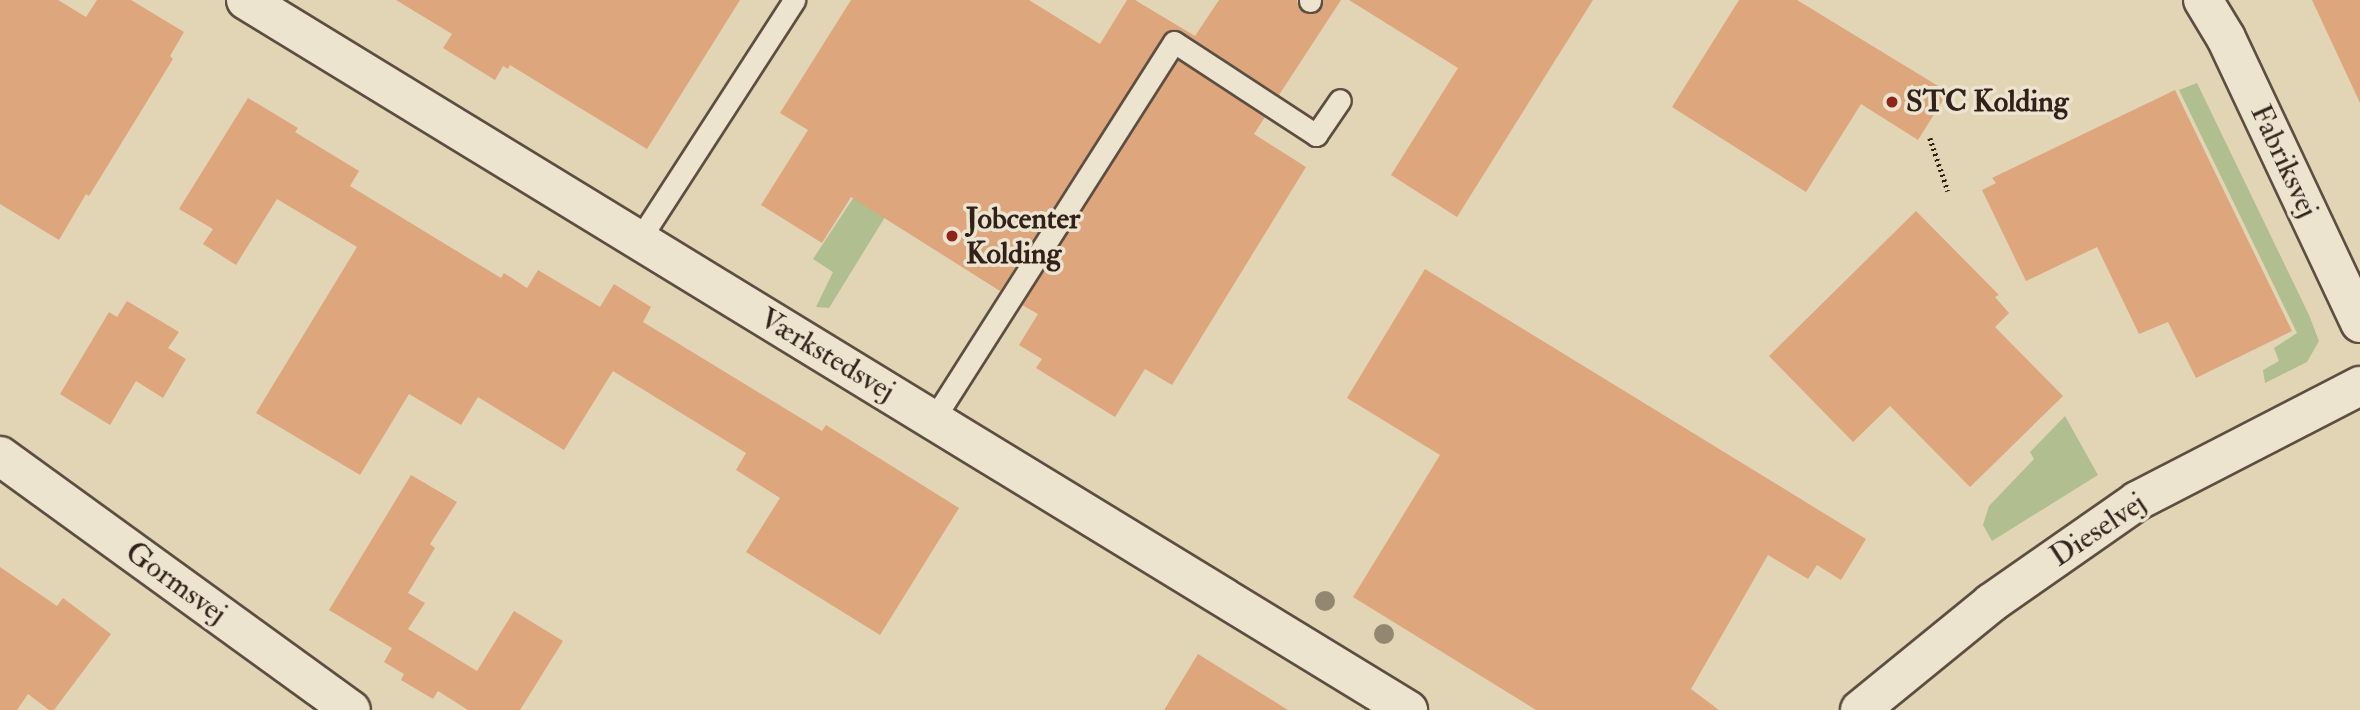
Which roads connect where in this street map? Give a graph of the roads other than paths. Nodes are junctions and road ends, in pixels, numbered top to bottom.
1 (246, 0) edge
2 (794, 0) edge
3 (2203, 0) edge
4 (1340, 100) dead end
5 (639, 240) junction
6 (2360, 323) edge
7 (2360, 386) edge
8 (933, 420) junction
9 (0, 456) edge
10 (351, 710) edge
11 (1408, 710) edge
12 (1860, 710) edge

1 - 5 street, Værkstedsvej
2 - 5 lane
3 - 6 street, Fabriksvej
4 - 8 lane
5 - 8 street, Værkstedsvej
7 - 12 street, Dieselvej
8 - 11 street, Værkstedsvej
9 - 10 street, Gormsvej

